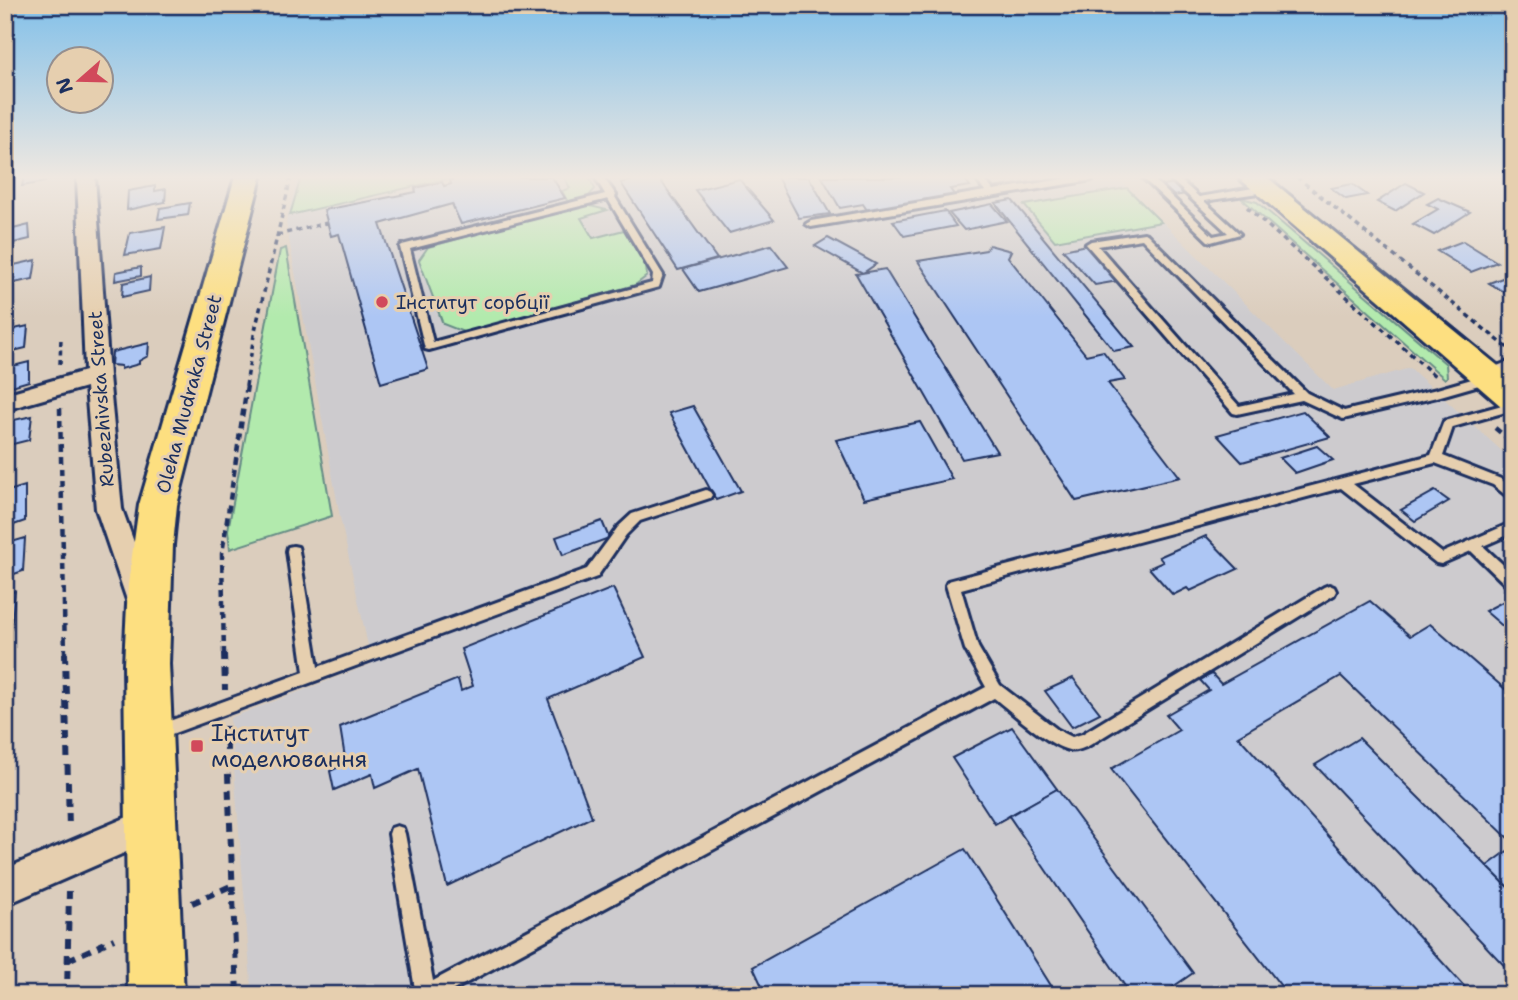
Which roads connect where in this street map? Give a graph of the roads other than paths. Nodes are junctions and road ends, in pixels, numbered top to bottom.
1 (89, 224) edge
2 (235, 224) edge
3 (498, 224) edge
4 (628, 224) edge
5 (818, 224) edge
6 (1196, 224) edge
7 (1223, 224) edge
8 (1299, 224) edge
9 (811, 225) dead end
10 (1501, 373) edge
11 (97, 376) junction
12 (1303, 396) junction
13 (1513, 397) edge
14 (5, 402) edge
15 (1513, 406) edge
16 (1436, 458) junction
17 (1342, 482) junction
18 (706, 495) dead end
19 (1513, 496) edge
20 (1513, 527) edge
21 (1473, 545) junction
22 (293, 551) dead end
23 (1513, 583) edge
24 (1329, 591) dead end
25 (146, 615) junction
26 (312, 675) junction
27 (995, 690) junction
28 (148, 736) junction
29 (151, 824) junction
30 (397, 834) dead end
31 (5, 887) edge
32 (425, 994) edge
33 (156, 995) edge

1 - 11 street, Rubezhivska Street
2 - 25 main road, Oleha Mudraka Street
3 - 4 lane
5 - 9 lane
6 - 7 lane
8 - 10 main road
10 - 12 lane
10 - 13 main road
11 - 14 street
11 - 25 street, Rubezhivska Street
12 - 12 lane
15 - 16 lane
16 - 17 lane
16 - 19 lane
17 - 21 lane
17 - 27 lane
18 - 26 lane
20 - 21 lane
21 - 23 lane
22 - 26 lane
24 - 27 lane
25 - 28 main road, Oleha Mudraka Street
26 - 28 lane
27 - 32 lane
28 - 29 main road, Oleha Mudraka Street
29 - 31 street
29 - 33 main road, Oleha Mudraka Street
30 - 32 lane

